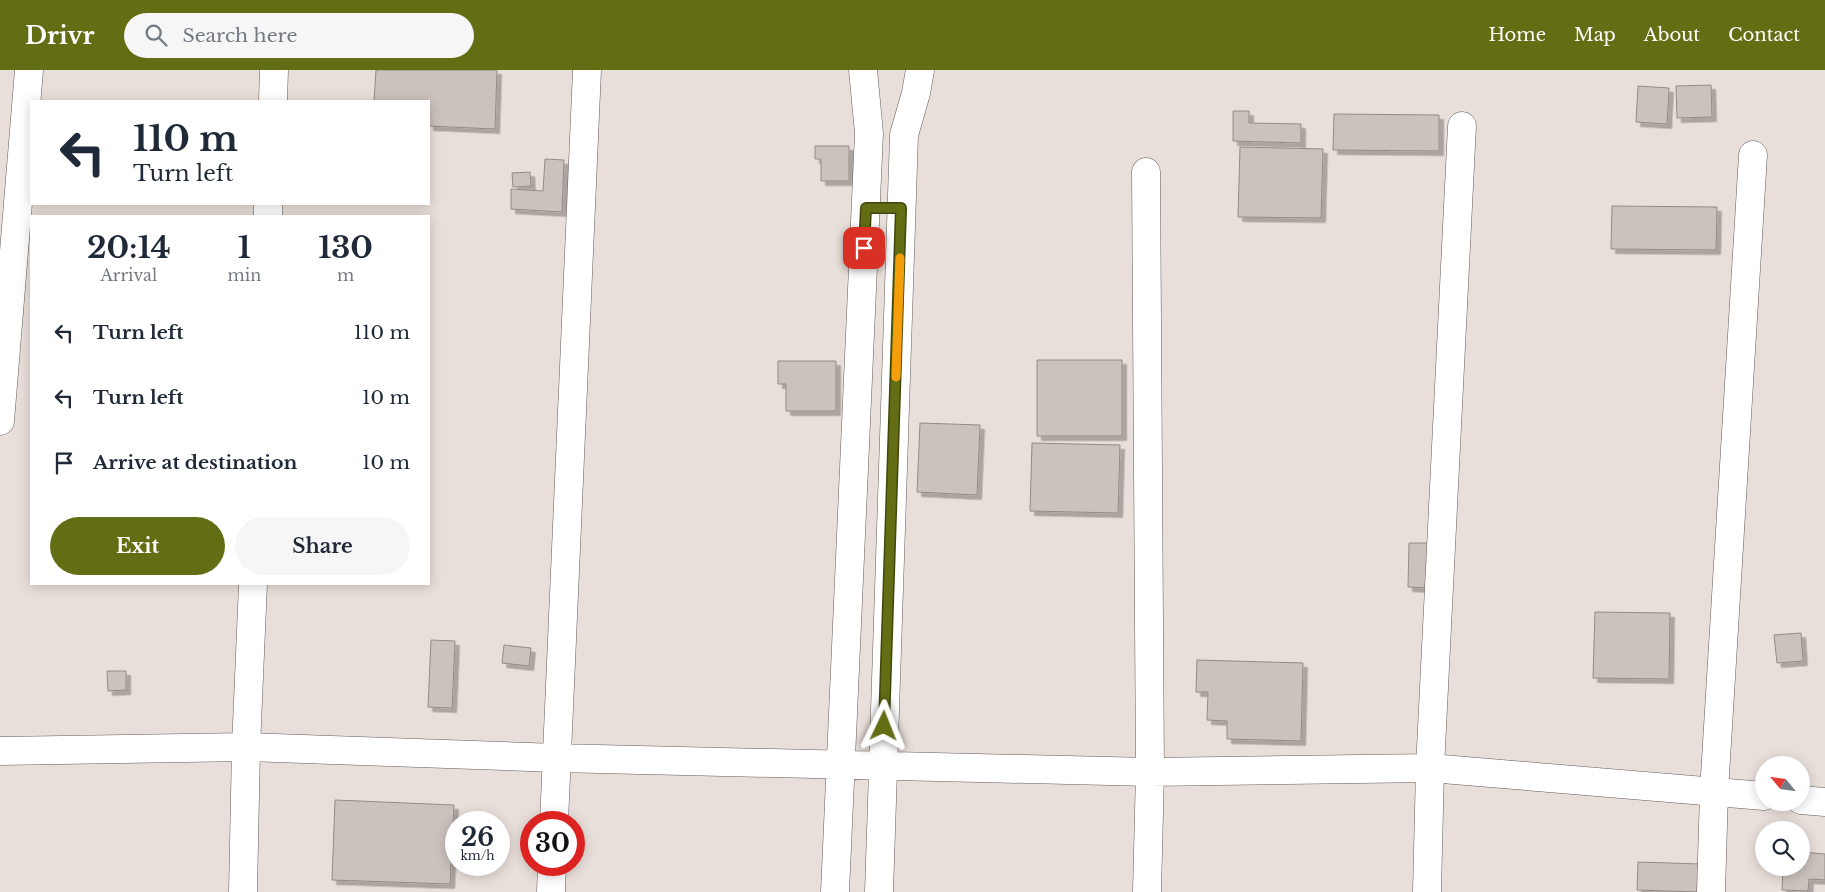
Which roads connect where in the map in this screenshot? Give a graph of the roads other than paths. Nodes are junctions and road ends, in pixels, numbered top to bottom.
1 (30, 70) edge
2 (274, 70) edge
3 (586, 70) edge
4 (863, 70) edge
5 (920, 70) edge
6 (273, 100) edge
7 (1462, 126) dead end
8 (869, 134) junction
9 (904, 135) junction
10 (1753, 155) dead end
11 (1146, 172) dead end
12 (866, 208) junction
13 (901, 208) junction
14 (0, 422) edge
15 (253, 585) edge
16 (246, 747) junction
17 (0, 751) edge
18 (557, 758) junction
19 (841, 765) junction
20 (883, 765) junction
21 (1430, 768) junction
22 (1150, 772) junction
23 (1714, 792) junction
24 (1755, 795) edge
25 (1810, 801) edge
26 (1825, 802) edge
27 (555, 811) edge
28 (551, 876) edge
29 (243, 892) edge
30 (550, 892) edge
31 (835, 892) edge
32 (878, 892) edge
33 (1147, 892) edge
34 (1428, 892) edge
35 (1711, 892) edge

1 - 14 street
2 - 6 street
3 - 18 street
4 - 8 street
5 - 9 street
7 - 21 street
8 - 9 street
8 - 12 street
9 - 13 street
10 - 23 street
11 - 22 street
12 - 13 street
12 - 19 street
13 - 20 street
15 - 16 street
16 - 17 street
16 - 18 street
16 - 29 street
18 - 19 street
18 - 27 street
19 - 20 street
19 - 31 street
20 - 22 street
20 - 32 street
21 - 22 street
21 - 23 street
21 - 34 street
22 - 33 street
23 - 24 street
23 - 35 street
25 - 26 street
28 - 30 street

